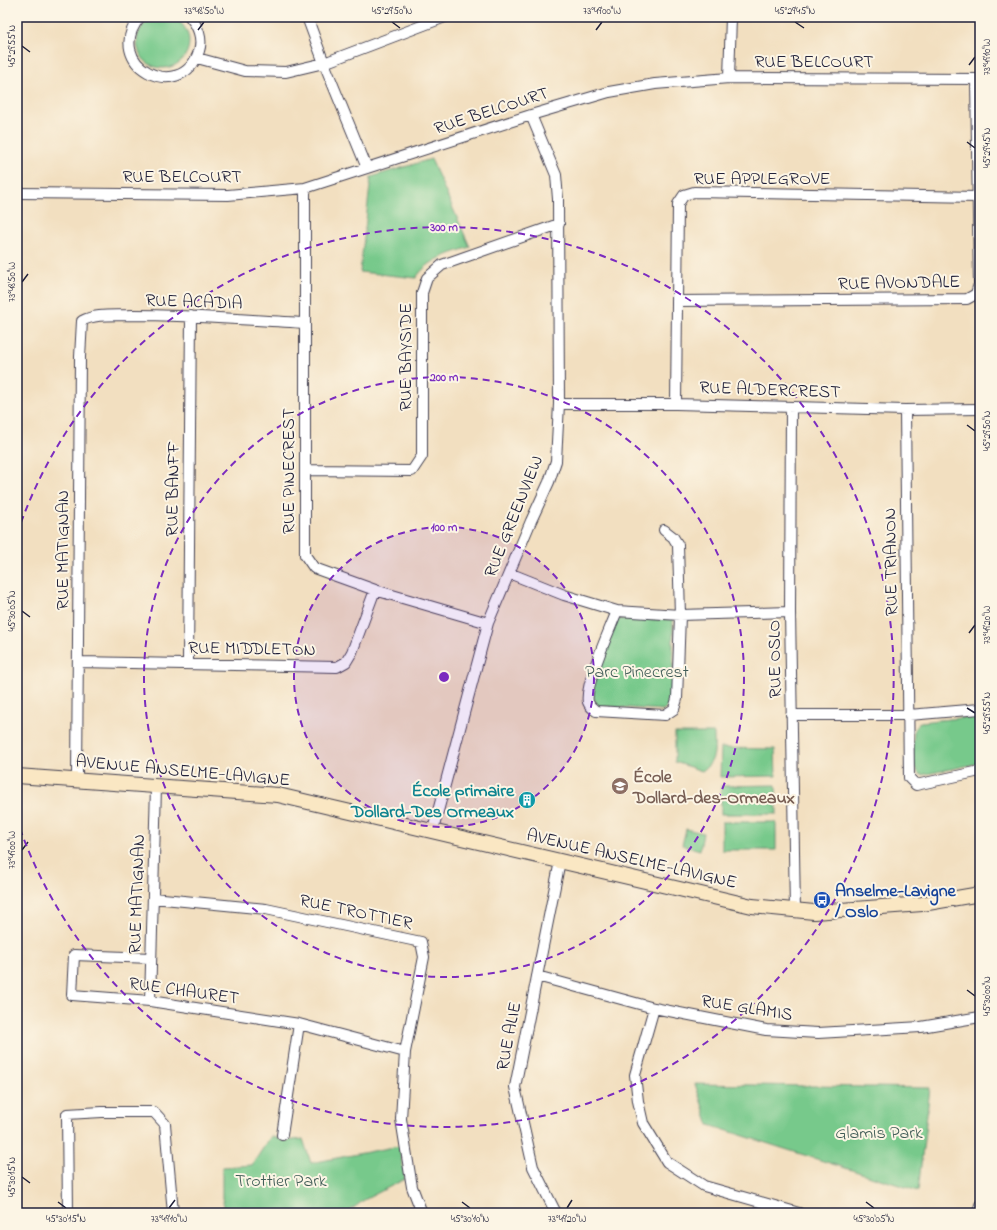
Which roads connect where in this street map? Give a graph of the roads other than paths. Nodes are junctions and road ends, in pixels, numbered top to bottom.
1 (140, 17) edge
2 (190, 17) edge
3 (307, 17) edge
4 (445, 17) edge
5 (731, 17) edge
6 (196, 58) junction
7 (324, 63) junction
8 (729, 78) junction
9 (978, 79) edge
10 (531, 115) junction
11 (367, 168) junction
12 (305, 188) junction
13 (17, 193) edge
14 (978, 197) junction
15 (559, 224) junction
16 (678, 301) junction
17 (191, 316) junction
18 (82, 321) joint
19 (305, 323) junction
20 (559, 404) junction
21 (676, 404) junction
22 (791, 407) junction
23 (980, 409) edge
24 (905, 410) junction
25 (305, 470) junction
26 (664, 530) dead end
27 (509, 574) junction
28 (375, 590) junction
29 (617, 611) junction
30 (790, 612) junction
31 (680, 615) junction
32 (488, 623) junction
33 (79, 662) junction
34 (188, 663) junction
35 (980, 709) edge
36 (909, 714) junction
37 (792, 715) junction
38 (980, 770) edge
39 (17, 776) edge
40 (77, 780) junction
41 (156, 787) junction
42 (433, 830) junction
43 (560, 861) junction
44 (980, 894) edge
45 (153, 898) junction
46 (795, 911) junction
47 (151, 958) junction
48 (537, 976) junction
49 (150, 1001) junction
50 (654, 1008) junction
51 (980, 1017) edge
52 (299, 1024) junction
53 (405, 1052) junction
54 (282, 1135) dead end
55 (980, 1205) edge
56 (68, 1213) edge
57 (173, 1213) edge
58 (422, 1213) edge
59 (556, 1213) edge
60 (799, 1213) edge
61 (978, 1213) edge

1 - 6 street
2 - 6 street
3 - 7 street
4 - 7 street
5 - 8 street
6 - 7 street
7 - 11 street
8 - 9 street, RUE BELCOURT
8 - 10 street, RUE BELCOURT
9 - 14 street, RUE AVONDALE
10 - 11 street, RUE BELCOURT
10 - 15 street, RUE GREENVIEW
11 - 12 street, RUE BELCOURT
12 - 13 street, RUE BELCOURT
12 - 19 street, RUE PINECREST
14 - 16 street, RUE AVONDALE
14 - 16 street, RUE APPLEGROVE
15 - 20 street, RUE GREENVIEW
15 - 25 street, RUE BAYSIDE
16 - 21 street, RUE APPLEGROVE
17 - 18 street, RUE ACADIA
17 - 19 street, RUE ACADIA
17 - 34 street, RUE BANFF
18 - 33 street, RUE MATIGNAN
19 - 25 street, RUE PINECREST
20 - 21 street, RUE ALDERCREST
20 - 27 street, RUE GREENVIEW
21 - 22 street, RUE ALDERCREST
22 - 24 street, RUE ALDERCREST
22 - 30 street, RUE OSLO
23 - 24 street, RUE ALDERCREST
24 - 36 street, RUE TRIANON
25 - 28 street, RUE PINECREST
26 - 31 street
27 - 29 street
27 - 32 street, RUE GREENVIEW
28 - 32 street, RUE PINECREST
28 - 34 street, RUE MIDDLETON
29 - 31 street
29 - 31 street
30 - 31 street
30 - 37 street, RUE OSLO
32 - 42 street, RUE GREENVIEW
33 - 34 street, RUE MIDDLETON
33 - 40 street, RUE MATIGNAN
35 - 36 street
36 - 37 street
36 - 38 street, RUE TRIANON
37 - 46 street, RUE OSLO
39 - 40 street, AVENUE ANSELME-LAVIGNE
40 - 41 street, AVENUE ANSELME-LAVIGNE
41 - 42 street, AVENUE ANSELME-LAVIGNE
41 - 45 street, RUE MATIGNAN
42 - 43 street, AVENUE ANSELME-LAVIGNE
43 - 46 street, AVENUE ANSELME-LAVIGNE
43 - 48 street, RUE ALIE
44 - 46 street, AVENUE ANSELME-LAVIGNE
45 - 47 street, RUE MATIGNAN
45 - 53 street, RUE TROTTIER
47 - 49 street, RUE MATIGNAN
47 - 49 street, RUE CHAURET
48 - 50 street, RUE GLAMIS
48 - 59 street, RUE ALIE
49 - 52 street, RUE CHAURET
50 - 51 street, RUE GLAMIS
50 - 60 street
52 - 53 street, RUE CHAURET
52 - 54 street
53 - 58 street, RUE TROTTIER
55 - 61 street
56 - 57 street

